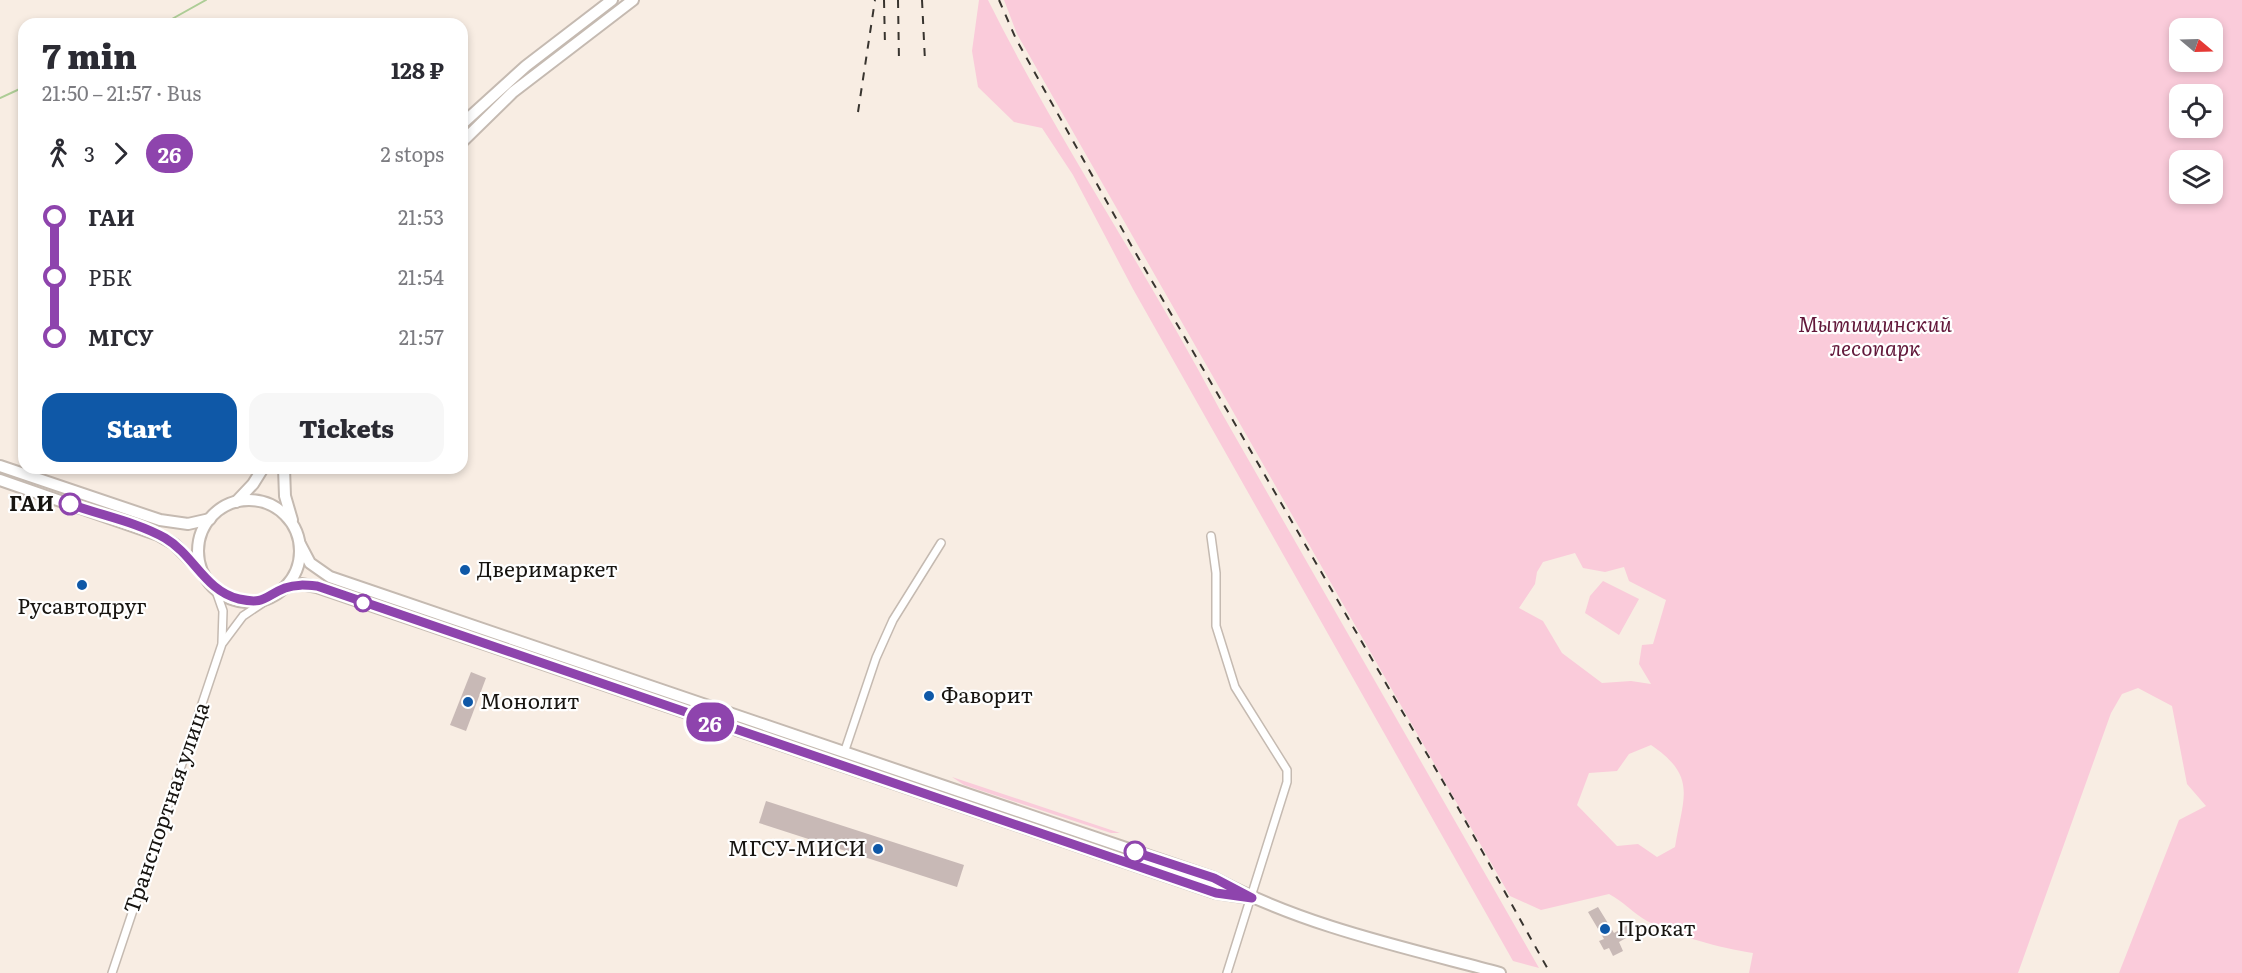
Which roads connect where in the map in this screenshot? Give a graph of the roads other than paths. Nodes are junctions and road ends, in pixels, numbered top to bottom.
1 (612, 0) edge
2 (633, 0) edge
3 (468, 119) edge
4 (468, 136) edge
5 (0, 466) edge
6 (18, 472) edge
7 (24, 474) edge
8 (260, 474) edge
9 (284, 474) edge
10 (0, 480) edge
11 (236, 502) junction
12 (210, 519) junction
13 (293, 523) junction
14 (1211, 536) dead end
15 (941, 543) dead end
16 (300, 544) junction
17 (202, 573) junction
18 (215, 588) junction
19 (284, 588) junction
20 (270, 598) junction
21 (222, 644) junction
22 (844, 753) junction
23 (1252, 898) junction
24 (112, 973) edge
25 (1227, 973) edge
26 (1500, 973) edge

1 - 3 main road
2 - 4 main road
5 - 6 main road
7 - 12 main road
8 - 11 main road
9 - 13 main road
10 - 17 main road
11 - 12 main road
11 - 13 main road
12 - 17 main road
13 - 16 main road
14 - 23 street
15 - 22 street
16 - 19 main road
16 - 22 main road
17 - 18 main road
18 - 20 main road
18 - 21 street, Транспортная улица
19 - 20 main road
19 - 23 main road
20 - 21 street, Транспортная улица
21 - 24 street, Транспортная улица
22 - 23 main road
23 - 25 street
23 - 26 main road

